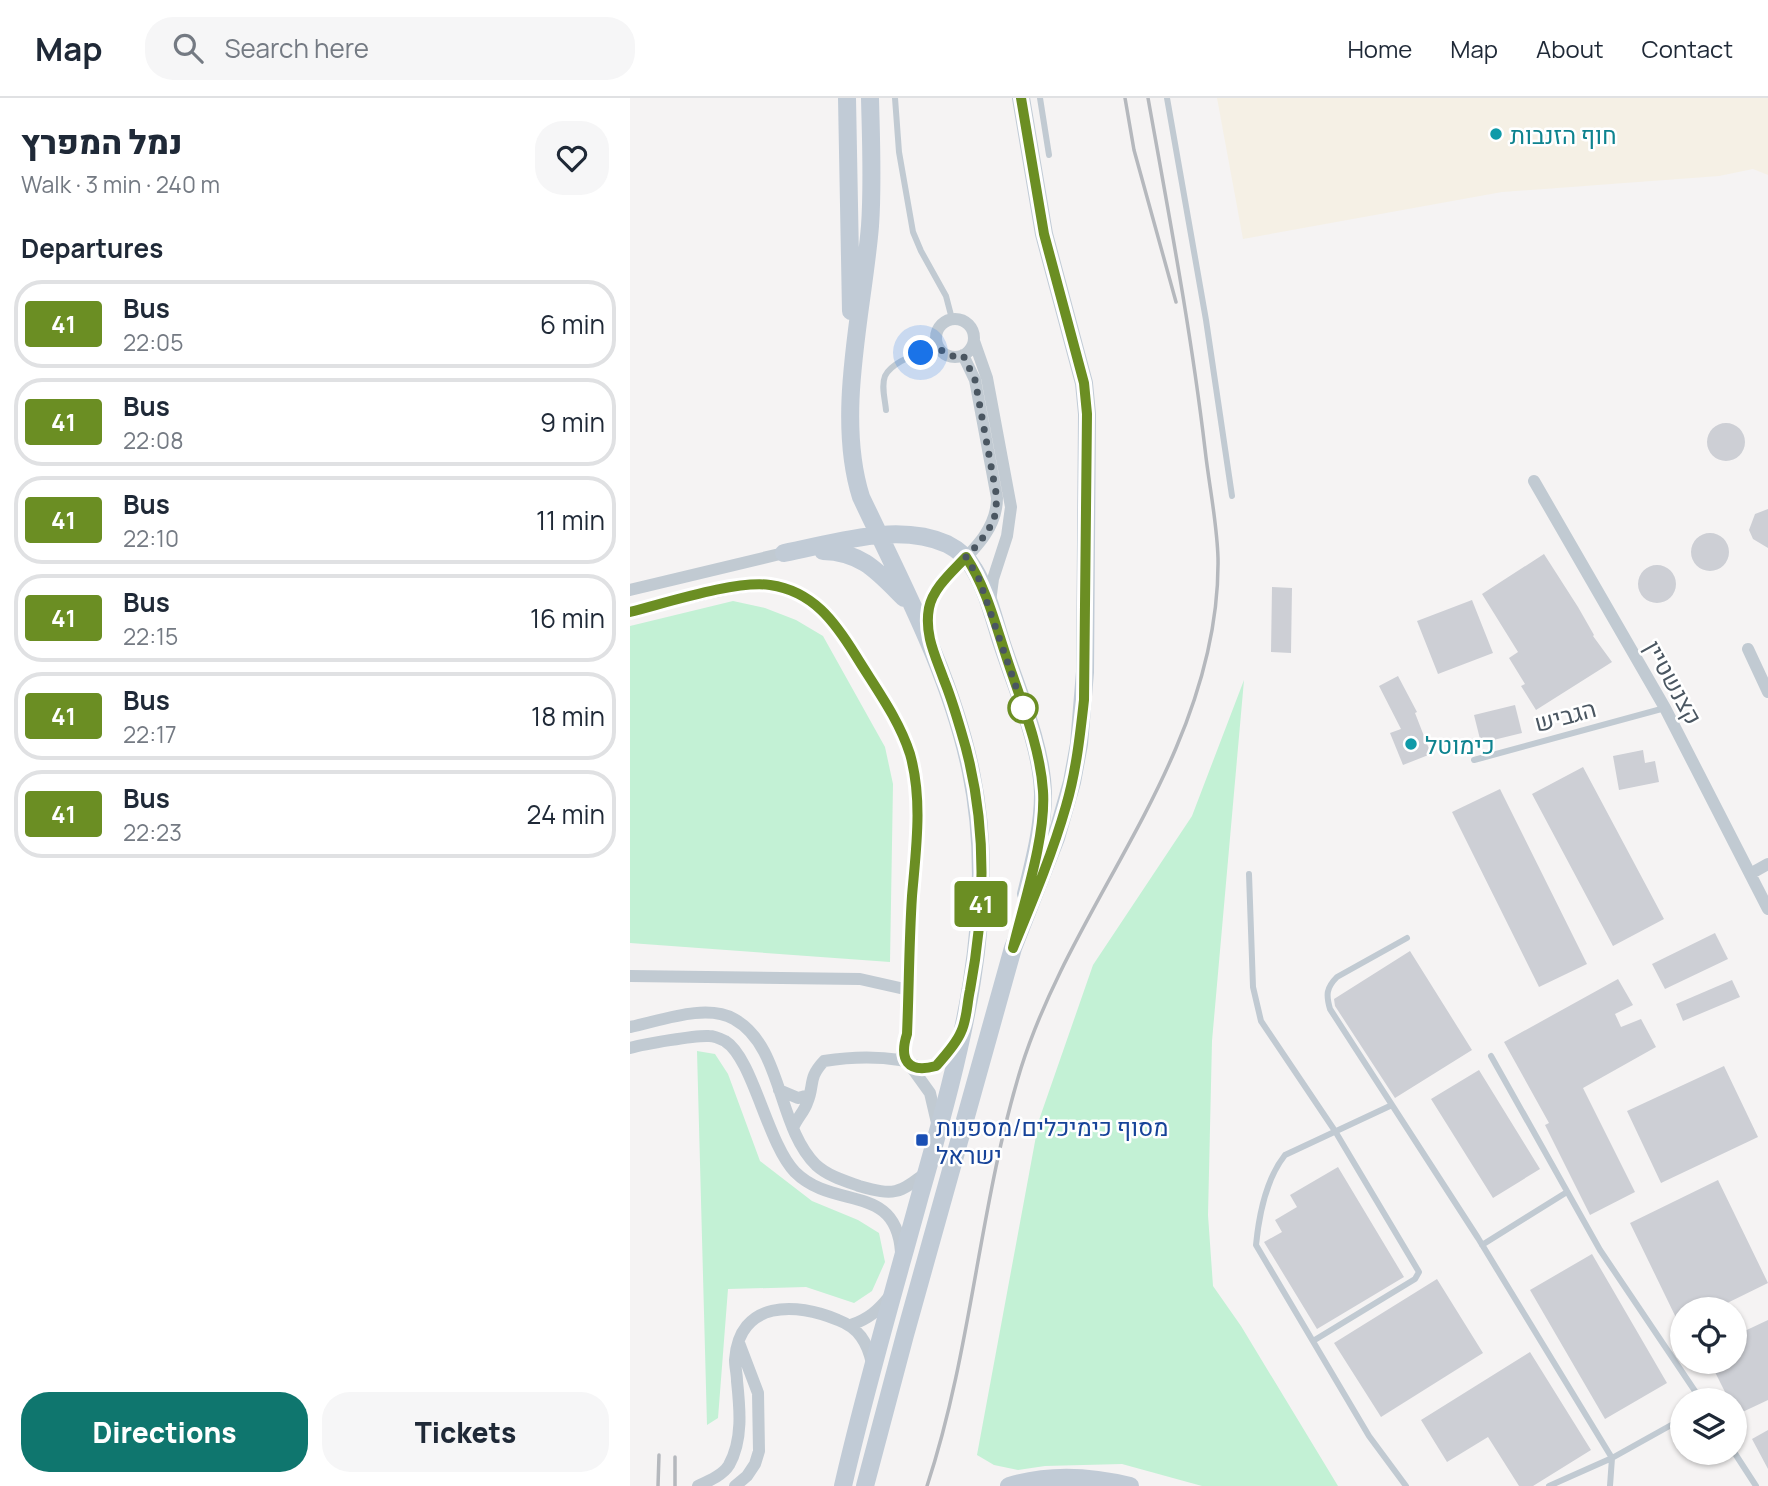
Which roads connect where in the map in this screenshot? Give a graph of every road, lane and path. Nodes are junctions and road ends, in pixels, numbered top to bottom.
1 (847, 98) edge
2 (870, 98) edge
3 (895, 98) edge
4 (1021, 98) edge
5 (1040, 98) edge
6 (1167, 98) edge
7 (1049, 155) dead end
8 (952, 319) junction
9 (974, 341) junction
10 (937, 345) junction
11 (963, 355) junction
12 (854, 367) junction
13 (886, 410) dead end
14 (1534, 481) dead end
15 (1232, 496) dead end
16 (879, 536) junction
17 (784, 553) junction
18 (966, 557) junction
19 (630, 590) edge
20 (989, 606) junction
21 (913, 607) junction
22 (630, 612) edge
23 (930, 647) junction
24 (1748, 649) dead end
25 (1768, 692) edge
26 (1665, 708) junction
27 (1474, 760) dead end
28 (1768, 864) edge
29 (1249, 874) dead end
30 (1751, 874) junction
31 (1768, 909) edge
32 (1407, 937) dead end
33 (1013, 948) junction
34 (630, 976) edge
35 (909, 990) junction
36 (630, 1027) edge
37 (962, 1031) junction
38 (630, 1048) edge
39 (1491, 1056) dead end
40 (904, 1060) junction
41 (779, 1090) junction
42 (809, 1095) junction
43 (1392, 1105) junction
44 (793, 1128) junction
45 (939, 1131) junction
46 (1335, 1131) junction
47 (927, 1172) junction
48 (1567, 1192) junction
49 (1482, 1245) junction
50 (901, 1264) junction
51 (894, 1291) junction
52 (851, 1325) junction
53 (1313, 1341) junction
54 (739, 1343) junction
55 (873, 1367) junction
56 (1693, 1388) edge
57 (1670, 1426) edge
58 (1612, 1458) junction
59 (1742, 1465) edge
60 (698, 1486) edge
61 (735, 1486) edge
62 (843, 1486) edge
63 (865, 1486) edge
64 (1009, 1486) edge
65 (1130, 1486) edge
66 (1406, 1486) edge
67 (1549, 1486) edge
68 (1610, 1486) edge
69 (1756, 1486) edge

1 - 12 street
2 - 12 street
3 - 8 lane
4 - 33 street
5 - 7 lane
6 - 15 lane
8 - 9 street
8 - 10 street
9 - 11 street
9 - 20 street
10 - 11 street
10 - 13 lane
11 - 18 street
12 - 16 street
14 - 26 street, קצנשטיין
16 - 17 street
16 - 18 street
16 - 21 street
17 - 19 street
17 - 21 street
18 - 20 street
18 - 23 street
20 - 33 street
21 - 23 street
22 - 35 street
23 - 37 street
24 - 25 street
26 - 27 lane, הגביש
26 - 30 street, קצנשטיין
28 - 30 street
29 - 46 lane
30 - 31 street, קצנשטיין
32 - 43 lane
33 - 63 street
34 - 35 street
35 - 40 street
36 - 41 street
37 - 40 street
37 - 45 street
38 - 50 street
39 - 48 lane
40 - 42 street
40 - 45 street
41 - 42 street
41 - 44 street
42 - 44 street
43 - 46 lane
43 - 49 lane
44 - 47 street
45 - 47 street
46 - 53 lane
46 - 53 lane
47 - 50 street
48 - 49 lane
48 - 56 lane
49 - 58 lane
50 - 51 street
51 - 52 street
51 - 55 street
52 - 54 street
52 - 55 street
53 - 66 lane
54 - 60 street
54 - 61 street
55 - 62 street
57 - 58 lane
58 - 67 lane
58 - 68 lane
59 - 69 lane
64 - 65 street

